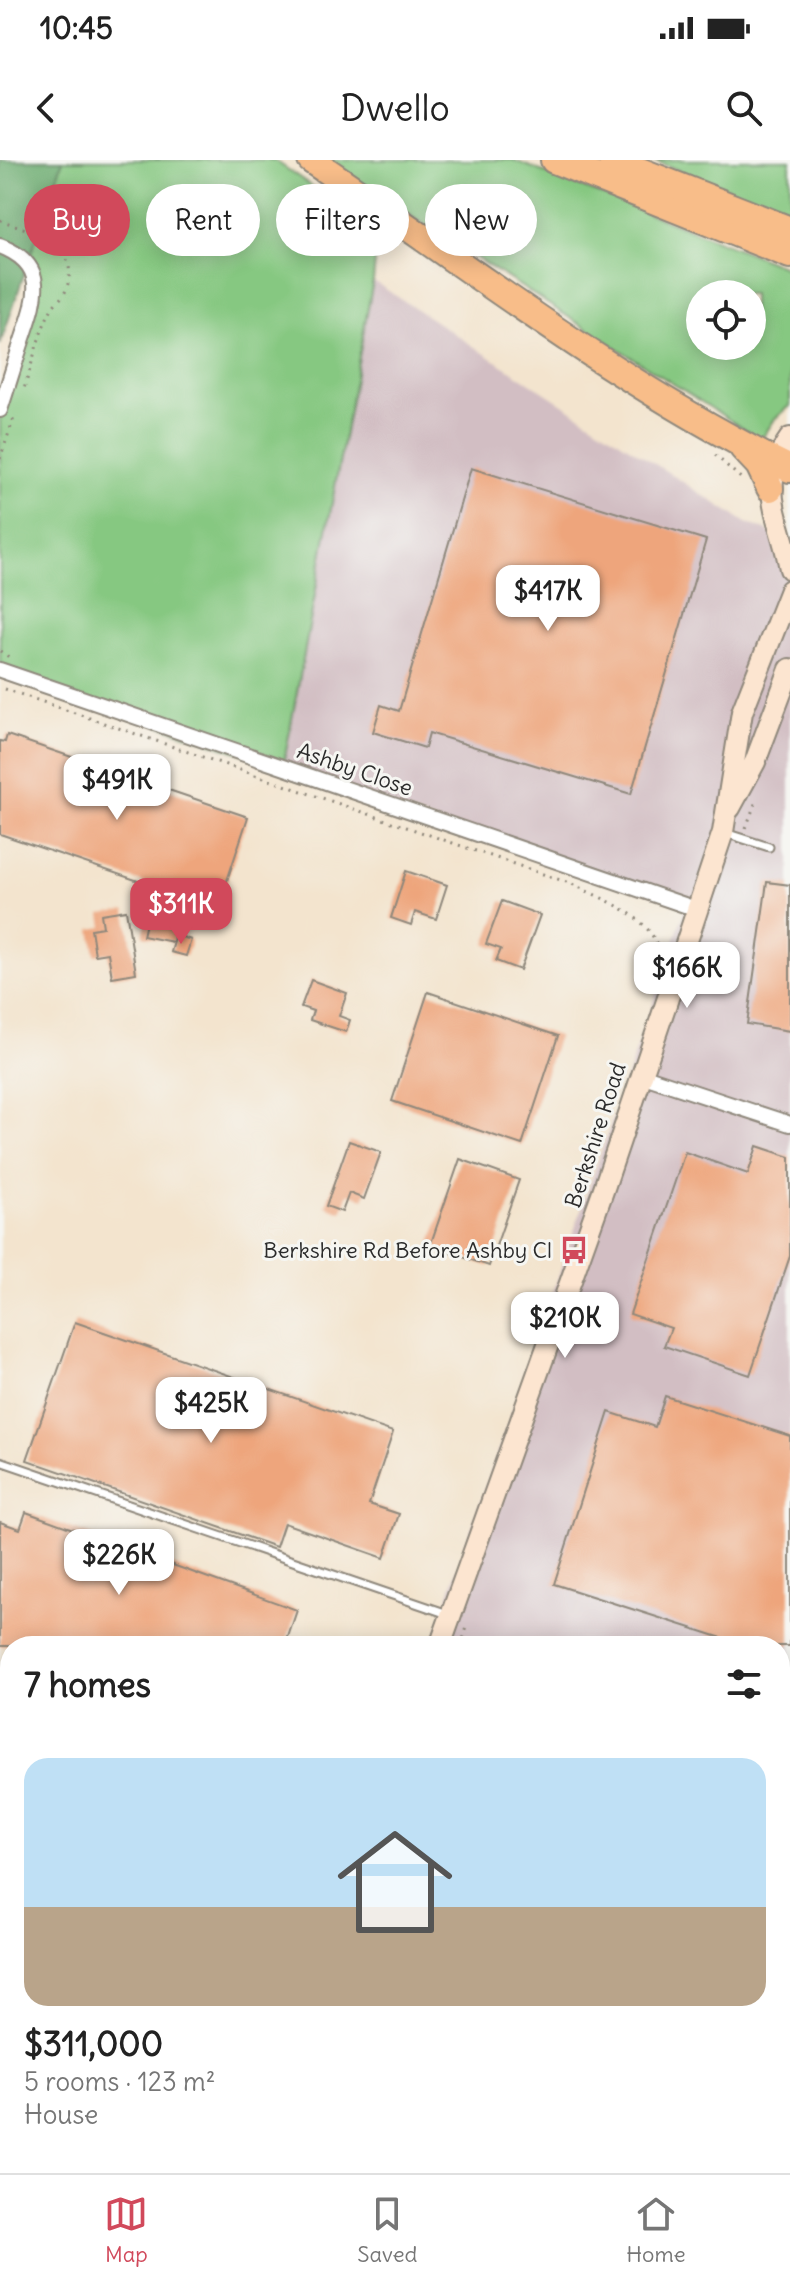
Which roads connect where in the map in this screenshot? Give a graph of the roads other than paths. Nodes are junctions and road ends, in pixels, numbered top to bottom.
1 (311, 160) edge
2 (554, 160) edge
3 (612, 160) edge
4 (790, 230) edge
5 (0, 246) edge
6 (790, 255) edge
7 (0, 410) edge
8 (790, 438) edge
9 (737, 443) junction
10 (783, 465) edge
11 (770, 488) junction
12 (790, 569) edge
13 (790, 590) edge
14 (790, 669) edge
15 (0, 670) edge
16 (723, 825) junction
17 (769, 847) dead end
18 (696, 909) junction
19 (641, 1075) junction
20 (790, 1124) edge
21 (0, 1461) edge
22 (450, 1614) junction
23 (443, 1636) edge

1 - 9 highway
2 - 6 highway
3 - 4 highway
5 - 7 street
8 - 10 main road
9 - 10 highway
9 - 11 highway
10 - 11 main road
11 - 12 main road
13 - 16 main road, Berkshire Road
14 - 16 main road, Berkshire Road
15 - 18 street, Ashby Close
16 - 17 lane
16 - 18 main road, Berkshire Road
18 - 19 main road, Berkshire Road
19 - 20 street
19 - 22 main road, Berkshire Road
21 - 22 lane
22 - 23 main road, Berkshire Road

